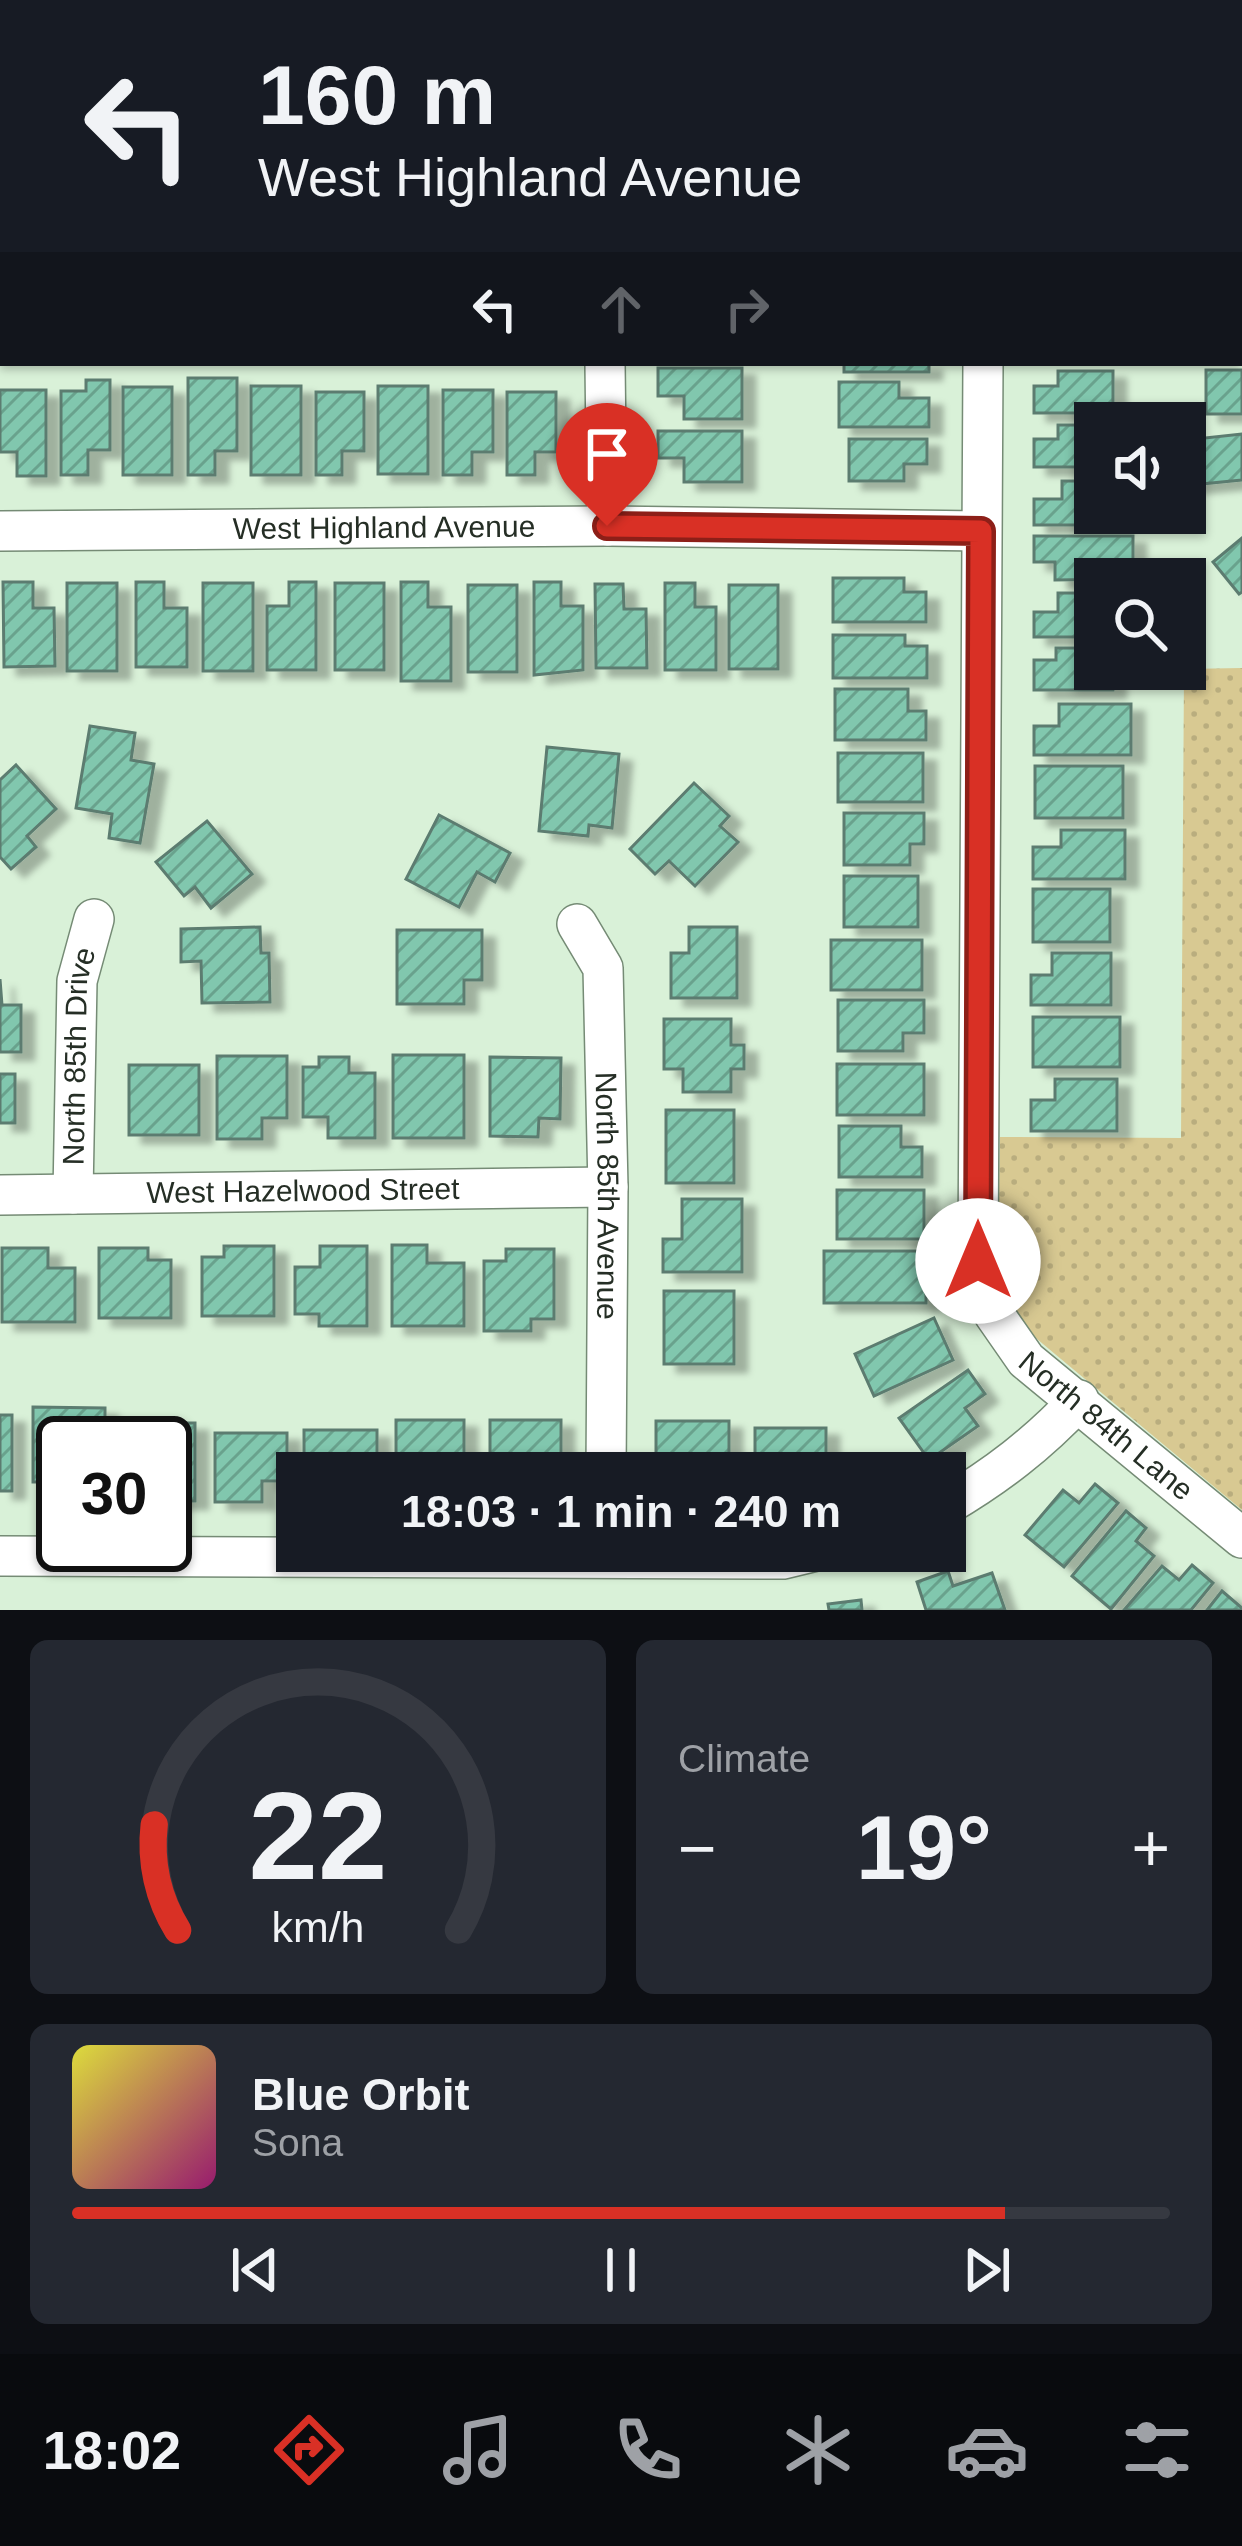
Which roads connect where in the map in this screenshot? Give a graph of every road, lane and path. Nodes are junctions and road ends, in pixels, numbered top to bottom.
1 (605, 366) edge
2 (982, 366) edge
3 (607, 526) junction
4 (0, 531) edge
5 (981, 531) junction
6 (94, 919) dead end
7 (578, 924) dead end
8 (608, 1187) junction
9 (73, 1194) junction
10 (0, 1195) edge
11 (1078, 1400) junction
12 (606, 1452) edge
13 (966, 1494) edge
14 (1242, 1538) edge
15 (276, 1555) edge
16 (0, 1556) edge

1 - 3 street
2 - 5 street, North 84th Lane
3 - 4 street, West Highland Avenue
3 - 5 street, West Highland Avenue
5 - 11 street, North 84th Lane
6 - 9 street, North 85th Drive
7 - 8 street, North 85th Avenue
8 - 9 street, West Hazelwood Street
8 - 12 street, North 85th Avenue
9 - 10 street, West Hazelwood Street
11 - 13 street
11 - 14 street, North 84th Lane
15 - 16 street

